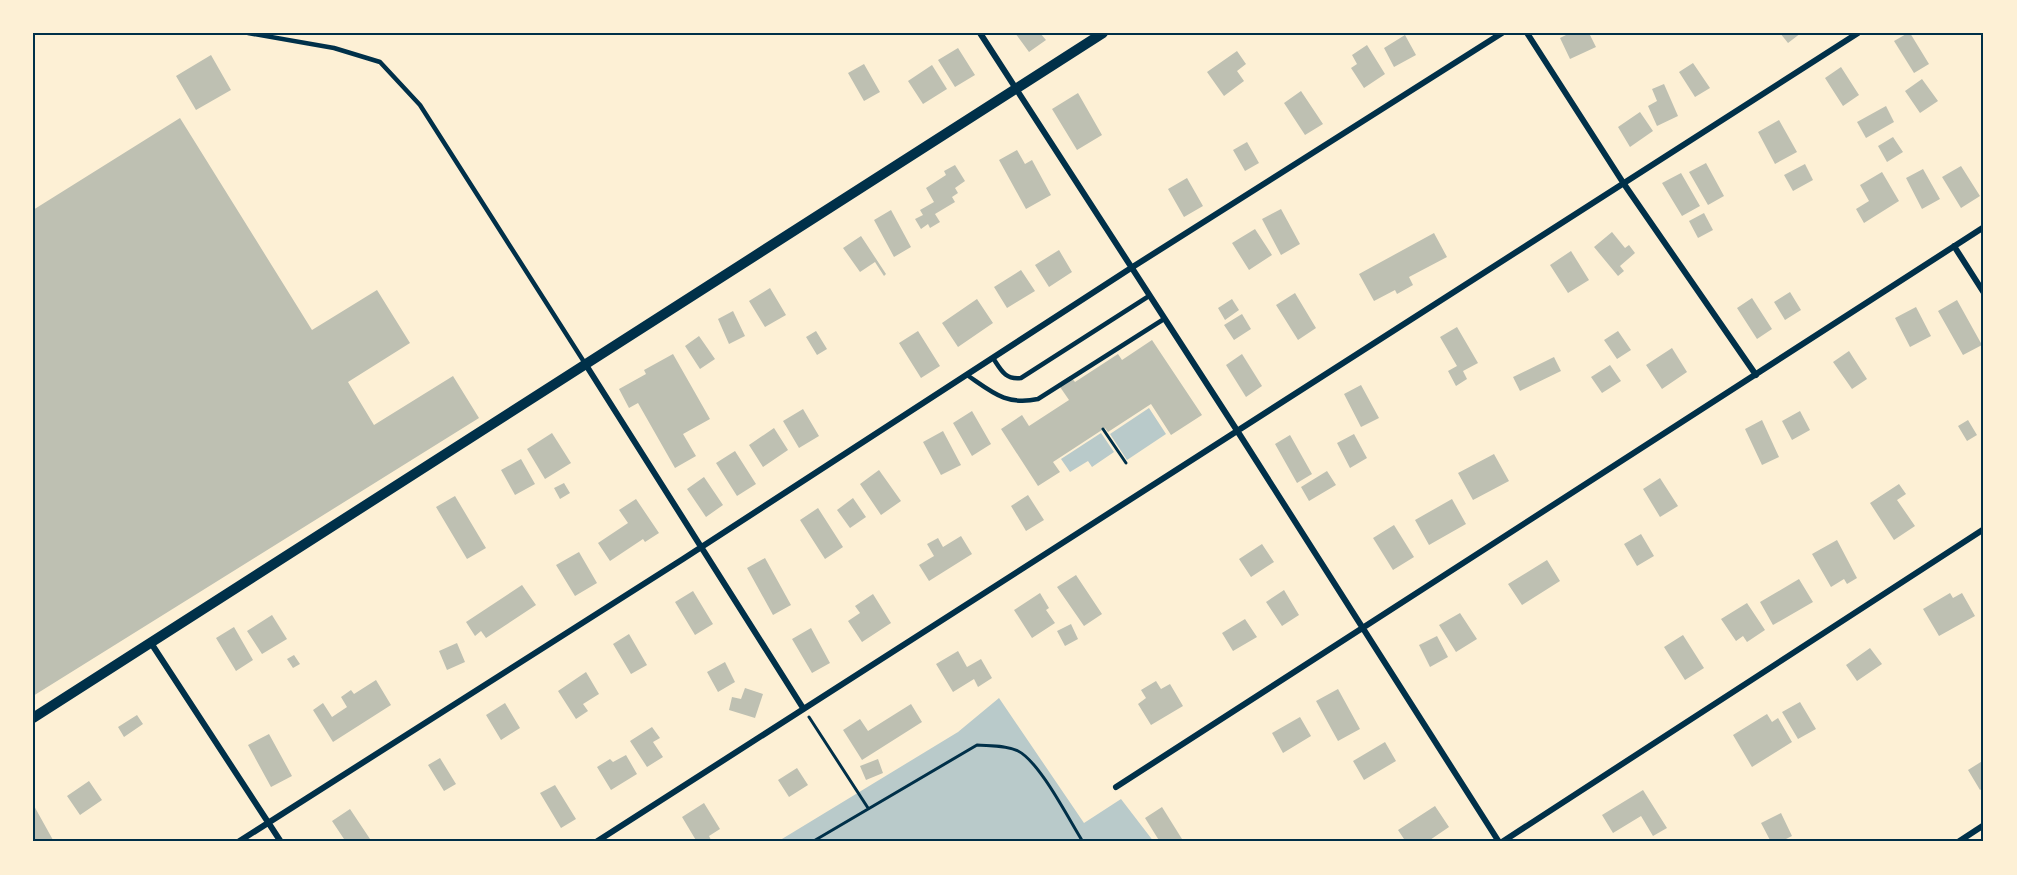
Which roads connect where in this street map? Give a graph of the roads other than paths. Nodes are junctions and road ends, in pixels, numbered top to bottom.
1 (248, 33) edge
2 (980, 33) edge
3 (1102, 33) edge
4 (1502, 33) edge
5 (1527, 33) edge
6 (1858, 33) edge
7 (1016, 89) junction
8 (1624, 184) junction
9 (1984, 226) edge
10 (1954, 246) junction
11 (1131, 268) junction
12 (1984, 293) edge
13 (1149, 296) junction
14 (1164, 319) junction
15 (993, 358) junction
16 (586, 364) junction
17 (967, 375) junction
18 (1756, 375) junction
19 (1238, 432) junction
20 (1984, 529) edge
21 (701, 548) junction
22 (1363, 629) junction
23 (151, 643) junction
24 (803, 708) junction
25 (33, 718) edge
26 (1116, 787) dead end
27 (268, 823) junction
28 (1984, 825) edge
29 (238, 842) edge
30 (281, 842) edge
31 (596, 842) edge
32 (1501, 842) edge
33 (1958, 842) edge

1 - 16 lane
2 - 7 street
3 - 7 street
4 - 11 street
5 - 8 street
6 - 8 street
7 - 11 street
7 - 16 street
8 - 18 street
8 - 19 street
9 - 10 street
10 - 12 street
10 - 18 street
11 - 13 street
11 - 15 street
13 - 14 street
13 - 15 lane
14 - 17 lane
14 - 19 street
15 - 17 street
16 - 21 street
16 - 23 street
17 - 21 street
18 - 22 street
19 - 22 street
19 - 24 street
20 - 32 street
21 - 24 street
21 - 27 street
22 - 26 street
22 - 32 street
23 - 25 street
23 - 27 street
24 - 31 street
27 - 29 street
27 - 30 street
28 - 33 street

